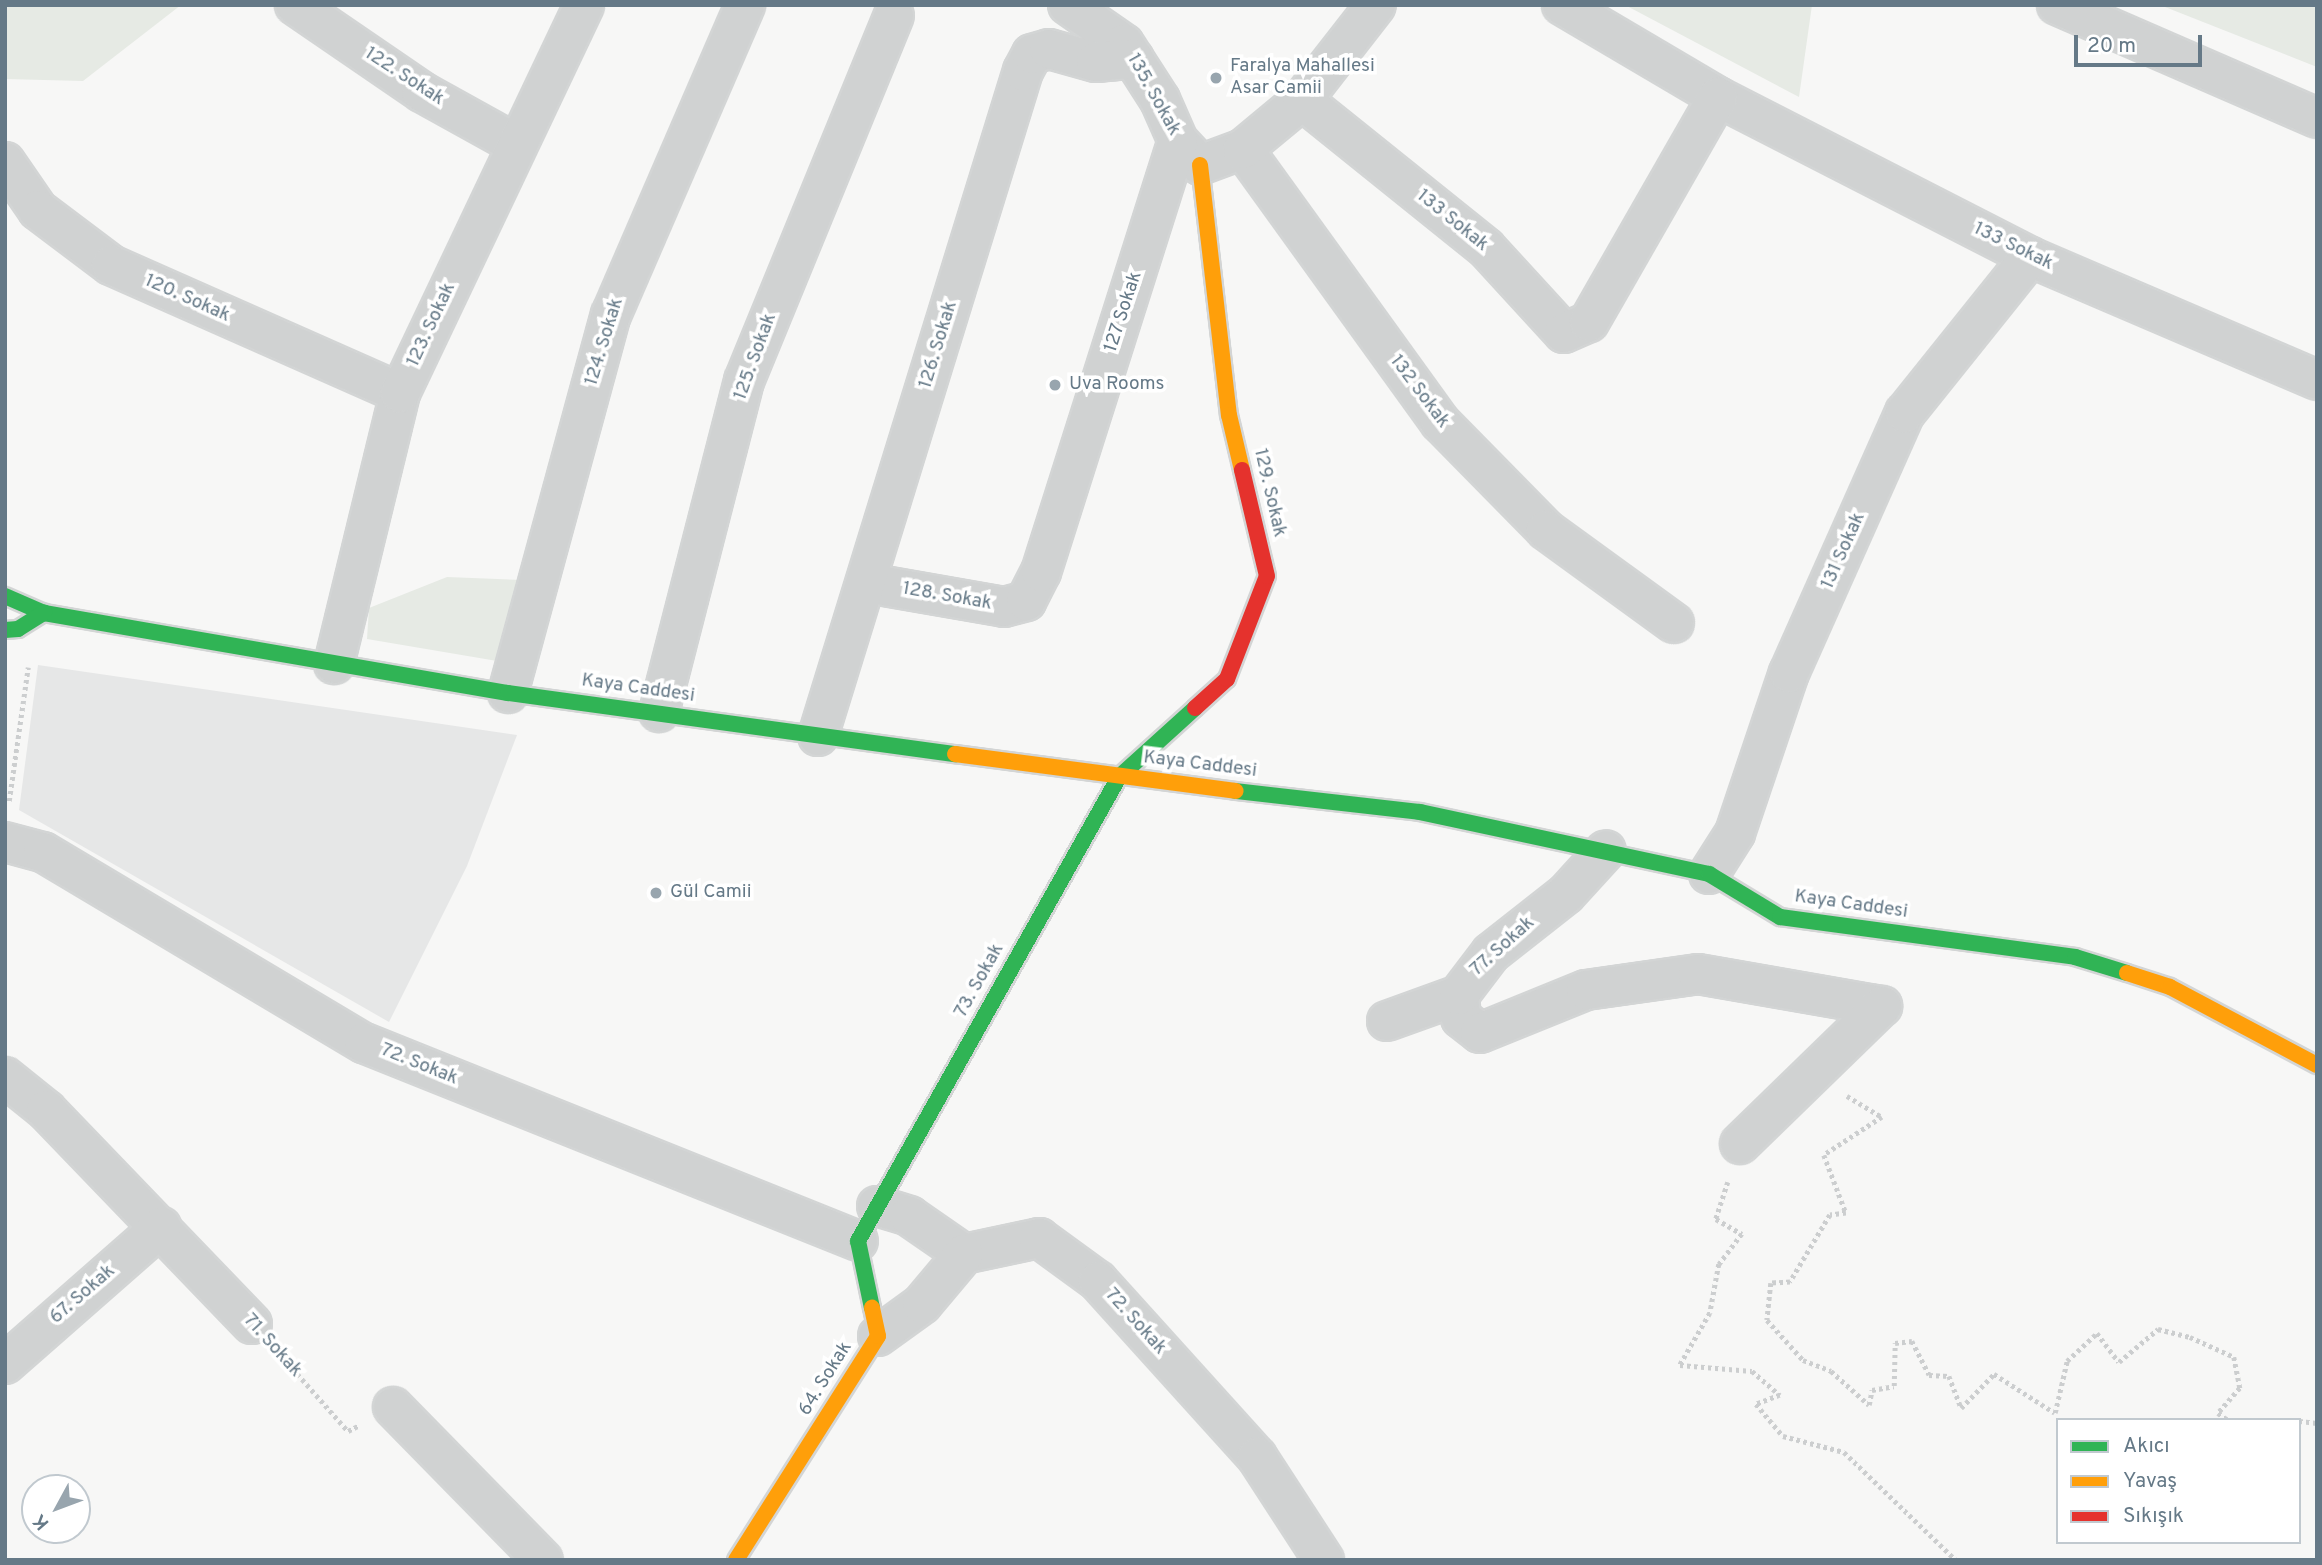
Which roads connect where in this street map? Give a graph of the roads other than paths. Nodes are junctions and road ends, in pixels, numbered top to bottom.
1 (295, 5) edge
2 (584, 5) edge
3 (744, 5) edge
4 (1069, 5) edge
5 (1376, 5) edge
6 (1562, 5) edge
7 (2057, 5) edge
8 (894, 16) dead end
9 (1133, 59) junction
10 (1718, 97) junction
11 (1302, 100) junction
12 (2317, 118) edge
13 (516, 144) junction
14 (1243, 149) junction
15 (1189, 153) junction
16 (5, 162) edge
17 (2030, 257) junction
18 (2317, 380) edge
19 (400, 393) junction
20 (867, 583) junction
21 (5, 596) edge
22 (1026, 601) joint
23 (44, 613) junction
24 (1674, 623) dead end
25 (5, 630) edge
26 (334, 664) junction
27 (508, 693) junction
28 (659, 712) junction
29 (818, 736) junction
30 (1119, 777) junction
31 (6, 827) edge
32 (1606, 850) junction
33 (1709, 874) junction
34 (1459, 995) junction
35 (1387, 1021) dead end
36 (2317, 1065) edge
37 (5, 1077) edge
38 (1740, 1144) road end
39 (877, 1206) junction
40 (161, 1227) junction
41 (858, 1241) junction
42 (964, 1254) junction
43 (253, 1324) road end
44 (878, 1336) junction
45 (5, 1364) edge
46 (393, 1407) road end
47 (543, 1560) edge
48 (736, 1560) edge
49 (1324, 1560) edge

1 - 13 street, 122. Sokak
2 - 13 street, 123. Sokak
3 - 27 street, 124. Sokak
4 - 9 street, 135. Sokak
5 - 11 street
6 - 10 street, 133 Sokak
7 - 12 street
8 - 28 street, 125. Sokak
9 - 15 street, 135. Sokak
9 - 20 street, 126. Sokak
10 - 11 street, 133 Sokak
10 - 17 street, 133 Sokak
11 - 14 street
13 - 19 street, 123. Sokak
14 - 15 street
14 - 24 street, 132 Sokak
15 - 22 street, 127 Sokak
15 - 30 street, 129. Sokak
16 - 19 street, 120. Sokak
17 - 18 street, 133 Sokak
17 - 33 street, 131 Sokak
19 - 26 street, 123. Sokak
20 - 22 street, 128. Sokak
20 - 29 street, 126. Sokak
21 - 23 street, Kaya Caddesi
23 - 25 street
23 - 26 street, Kaya Caddesi
26 - 27 street, Kaya Caddesi
27 - 28 street, Kaya Caddesi
28 - 29 street, Kaya Caddesi
29 - 30 street, Kaya Caddesi
30 - 32 street, Kaya Caddesi
30 - 39 street, 73. Sokak
31 - 41 street, 72. Sokak
32 - 33 street, Kaya Caddesi
32 - 34 street, 77. Sokak
33 - 36 street, Kaya Caddesi
34 - 35 street, 77. Sokak
34 - 38 street
37 - 40 street, 71. Sokak
39 - 41 street
39 - 42 street
40 - 43 street, 71. Sokak
40 - 45 street, 67. Sokak
41 - 44 street, 64. Sokak
42 - 44 street
42 - 49 street, 72. Sokak
44 - 48 street, 64. Sokak
46 - 47 street

